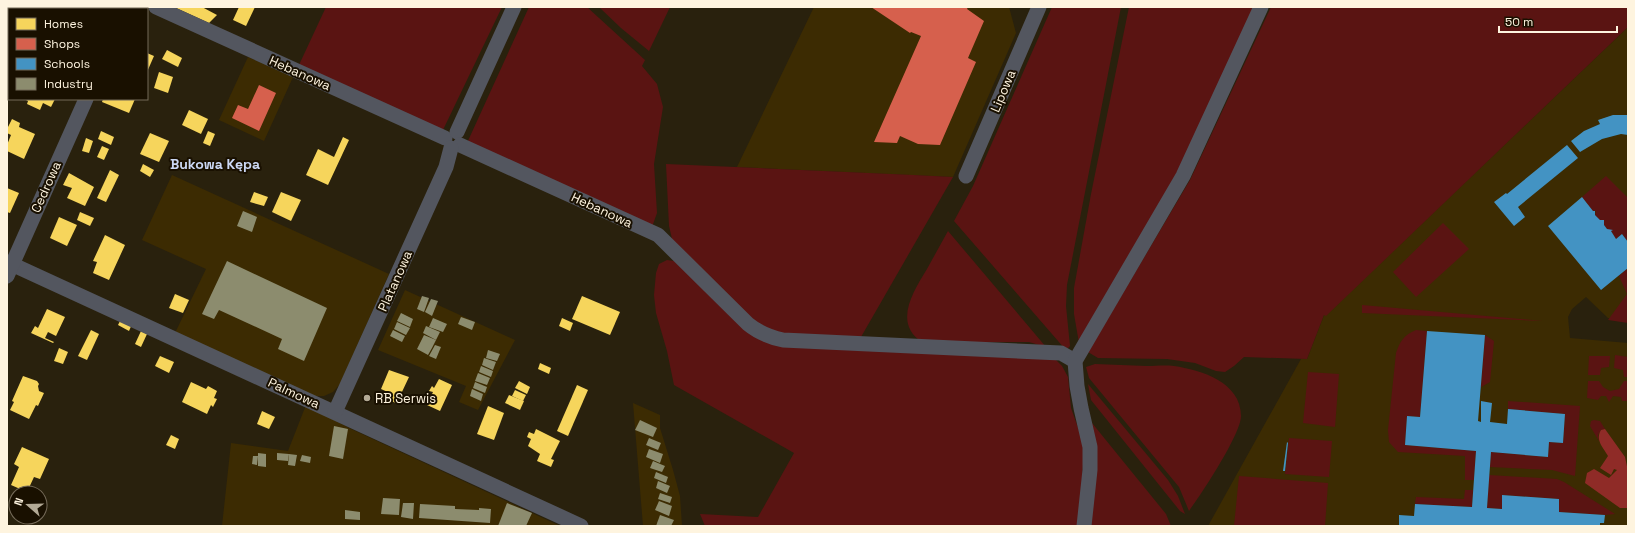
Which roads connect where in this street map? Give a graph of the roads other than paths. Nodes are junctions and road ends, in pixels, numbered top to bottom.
1 (156, 7) edge
2 (514, 7) edge
3 (1039, 7) edge
4 (1261, 7) edge
5 (86, 100) edge
6 (453, 141) junction
7 (966, 176) dead end
8 (9, 267) edge
9 (1075, 361) junction
10 (335, 412) junction
11 (581, 526) edge
12 (1084, 526) edge

1 - 6 street, Hebanowa
2 - 6 street, Platanowa
3 - 7 street, Lipowa
4 - 9 street
5 - 8 street, Cedrowa
6 - 9 street, Hebanowa
6 - 10 street, Platanowa
8 - 10 street, Palmowa
9 - 12 street
10 - 11 street, Palmowa

